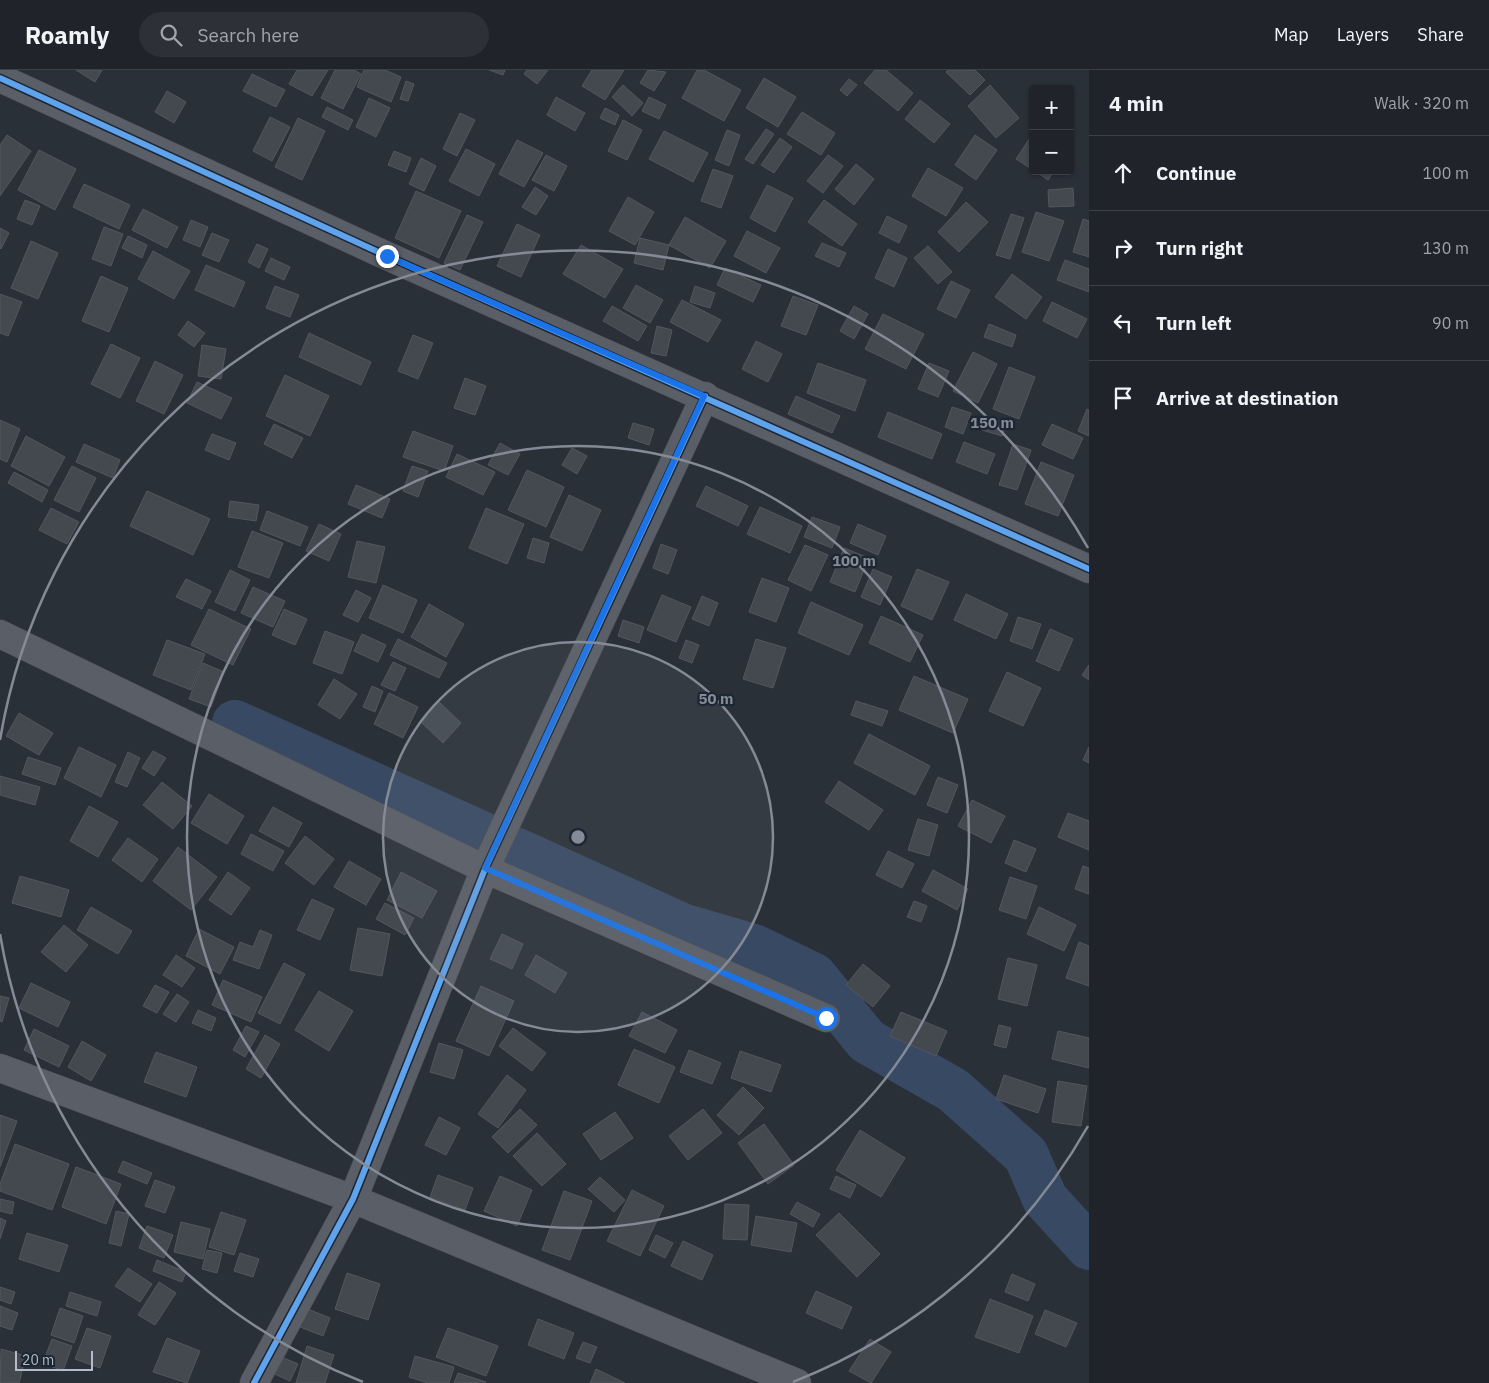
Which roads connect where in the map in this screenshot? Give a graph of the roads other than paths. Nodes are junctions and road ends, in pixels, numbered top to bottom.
1 (0, 78) edge
2 (704, 396) junction
3 (1089, 569) edge
4 (0, 634) edge
5 (485, 868) junction
6 (826, 1018) dead end
7 (0, 1068) edge
8 (352, 1199) junction
9 (254, 1383) edge
10 (797, 1383) edge

1 - 2 street
2 - 3 street
2 - 5 street
4 - 5 street
5 - 6 street
5 - 8 street
7 - 8 street
8 - 9 street
8 - 10 street

